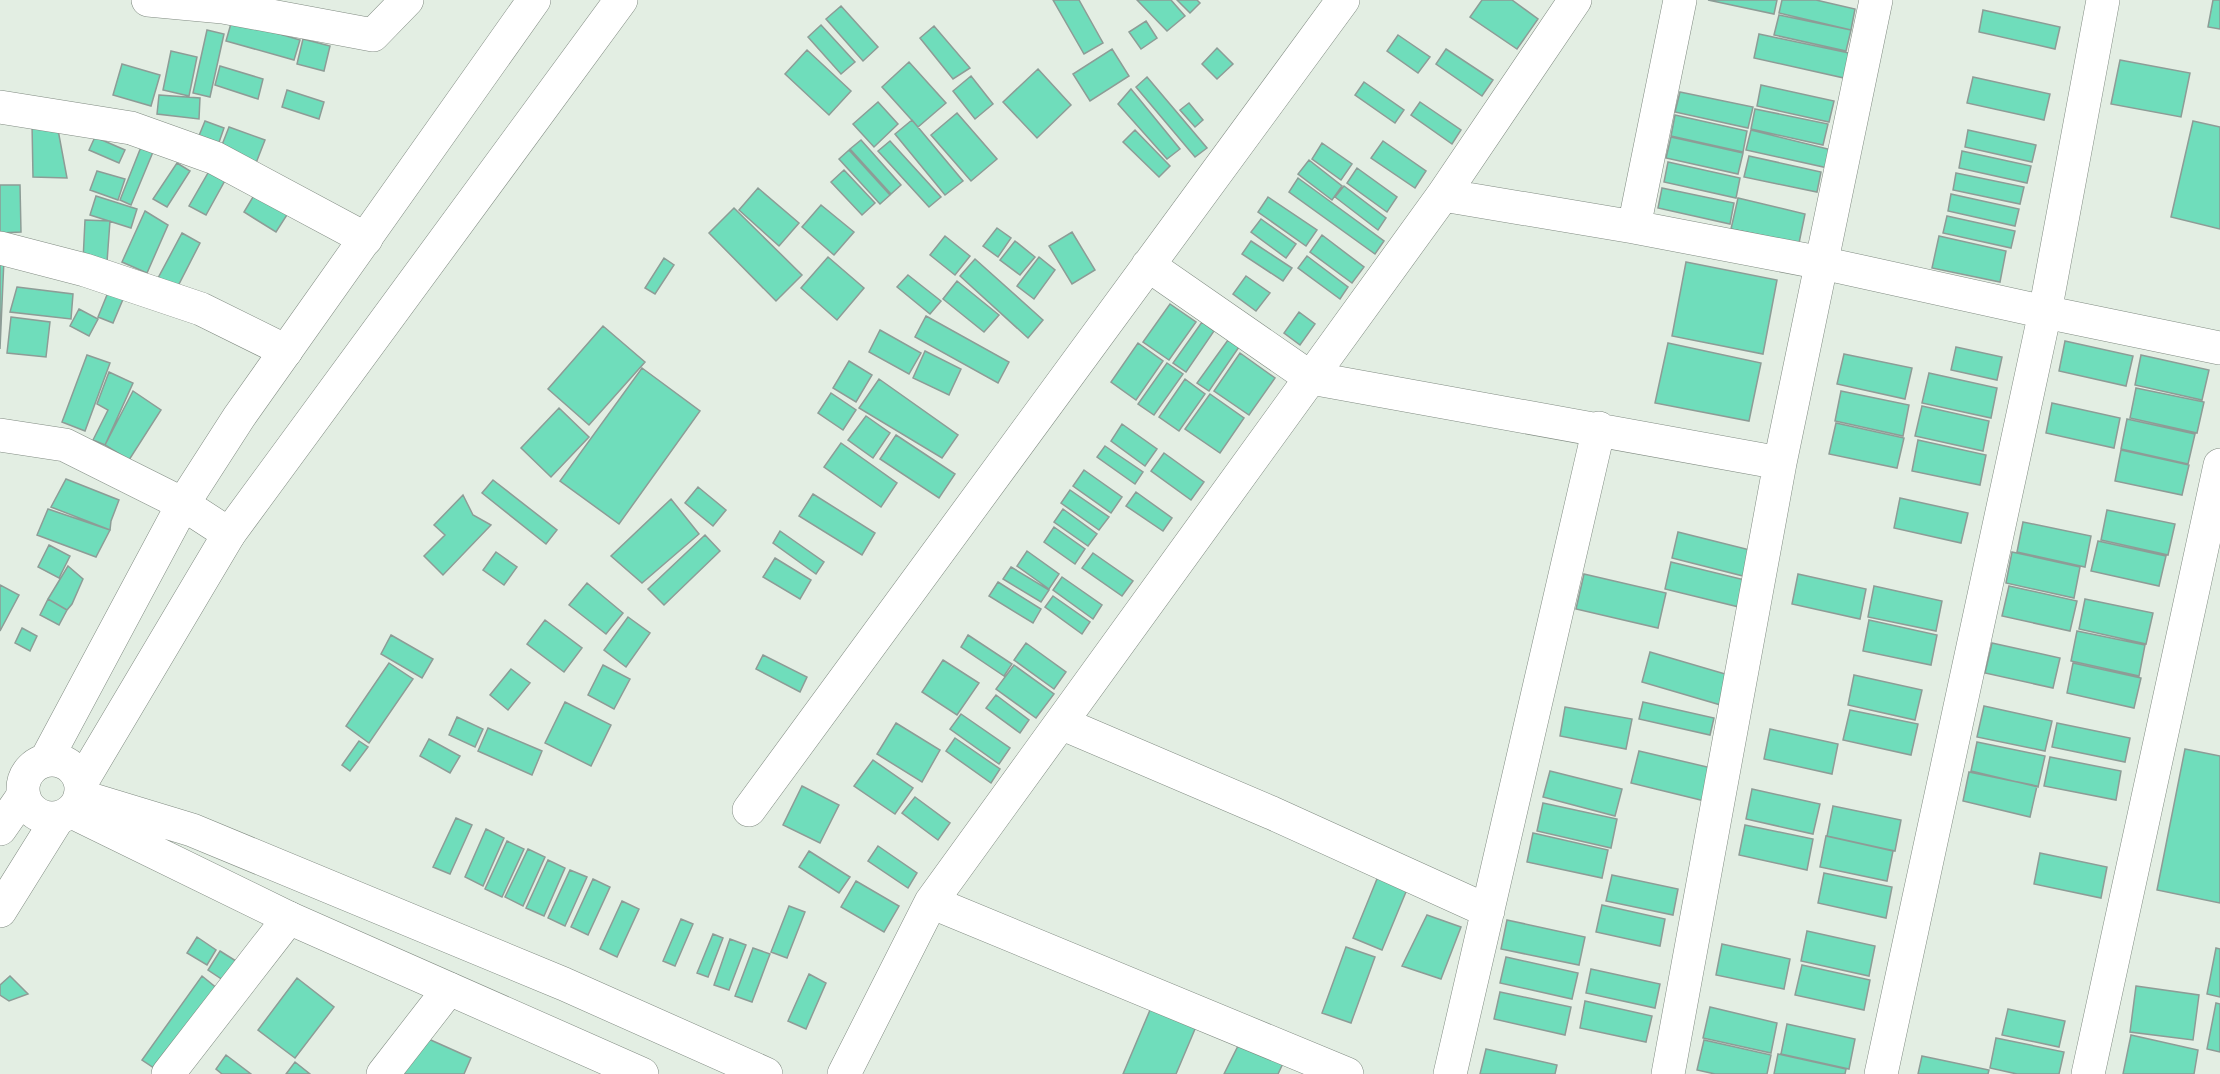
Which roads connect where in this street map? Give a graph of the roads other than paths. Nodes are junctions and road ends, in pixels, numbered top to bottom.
1 (148, 0) edge
2 (407, 0) edge
3 (534, 0) edge
4 (621, 0) edge
5 (1343, 0) edge
6 (1575, 0) edge
7 (1680, 0) edge
8 (1876, 0) edge
9 (2103, 0) edge
10 (0, 107) edge
11 (1443, 195) junction
12 (1634, 227) junction
13 (366, 239) junction
14 (0, 248) edge
15 (1822, 262) junction
16 (1148, 265) junction
17 (2045, 312) junction
18 (2220, 348) edge
19 (286, 351) junction
20 (1311, 378) junction
21 (1599, 428) junction
22 (0, 435) edge
23 (1780, 463) junction
24 (2220, 465) edge
25 (183, 504) junction
26 (229, 534) junction
27 (1061, 723) junction
28 (46, 760) junction
29 (23, 796) junction
30 (73, 802) junction
31 (748, 810) dead end
32 (0, 829) edge
33 (931, 902) junction
34 (1488, 910) junction
35 (0, 911) edge
36 (289, 918) junction
37 (449, 989) junction
38 (168, 1074) edge
39 (382, 1074) edge
40 (642, 1074) edge
41 (766, 1074) edge
42 (844, 1074) edge
43 (1347, 1074) edge
44 (1450, 1074) edge
45 (1668, 1074) edge
46 (1881, 1074) edge
47 (2088, 1074) edge

1 - 2 street
3 - 13 street
4 - 26 street
5 - 16 street
6 - 11 street
7 - 12 street
8 - 15 street
9 - 17 street
10 - 13 street
11 - 12 street
11 - 20 street
12 - 15 street
13 - 19 street
14 - 19 street
15 - 17 street
15 - 23 street
16 - 20 street
16 - 31 street
17 - 18 street
17 - 46 street
19 - 25 street
20 - 21 street
20 - 27 street
21 - 23 street
21 - 34 street
22 - 25 street
23 - 45 street
24 - 47 street
25 - 26 street
25 - 28 street
26 - 30 street
27 - 33 street
27 - 34 street
28 - 29 street
28 - 30 street
29 - 30 street
29 - 32 street
30 - 35 street
30 - 36 street
30 - 41 street
33 - 42 street
33 - 43 street
34 - 44 street
36 - 37 street
36 - 38 street
37 - 39 street
37 - 40 street

